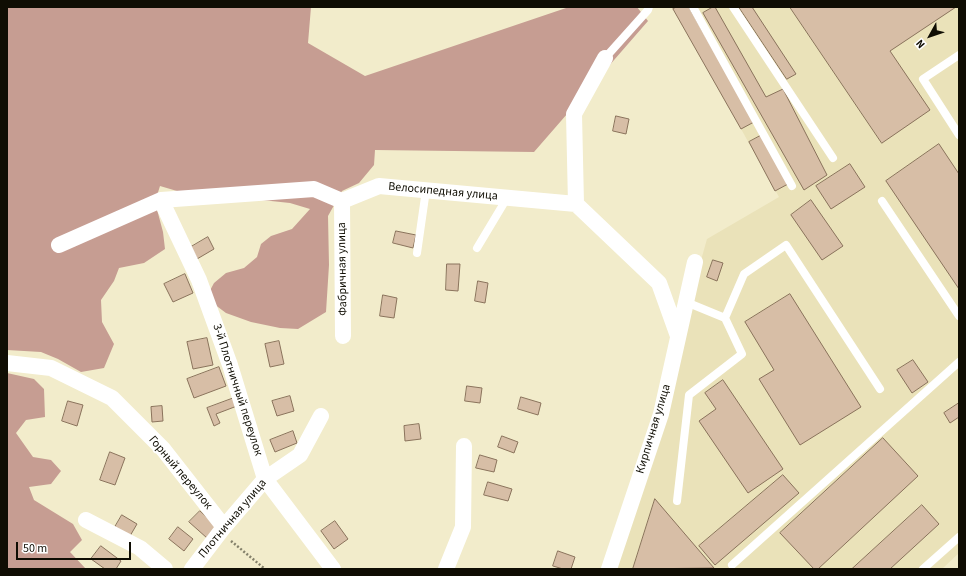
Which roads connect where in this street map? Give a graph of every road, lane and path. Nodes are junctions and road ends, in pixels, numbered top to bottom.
1 (649, 7) edge
2 (694, 7) edge
3 (733, 7) edge
4 (959, 55) edge
5 (605, 58) joint
6 (959, 136) edge
7 (833, 158) dead end
8 (792, 186) dead end
9 (426, 190) junction
10 (507, 198) junction
11 (161, 200) junction
12 (342, 201) junction
13 (882, 201) dead end
14 (576, 204) junction
15 (59, 245) dead end
16 (477, 248) dead end
17 (417, 253) dead end
18 (695, 262) dead end
19 (686, 302) junction
20 (959, 316) edge
21 (725, 318) junction
22 (343, 336) dead end
23 (678, 336) junction
24 (959, 362) edge
25 (7, 363) edge
26 (880, 389) dead end
27 (321, 416) dead end
28 (464, 446) dead end
29 (265, 479) junction
30 (677, 501) dead end
31 (86, 520) dead end
32 (222, 530) junction
33 (959, 537) edge
34 (732, 565) dead end
35 (165, 569) edge
36 (192, 569) edge
37 (265, 569) edge
38 (333, 569) edge
39 (446, 569) edge
40 (609, 569) edge
41 (924, 569) edge

1 - 5 lane
2 - 8 lane
3 - 7 lane
4 - 6 lane
5 - 14 street
9 - 10 street, Велосипедная улица
9 - 12 street, Велосипедная улица
9 - 17 lane
10 - 14 street, Велосипедная улица
10 - 16 lane
11 - 12 street
11 - 15 street
11 - 29 street, 3-й Плотничный переулок
12 - 22 street, Фабричная улица
13 - 20 lane
14 - 23 street
18 - 19 street, Кирпичная улица
19 - 21 lane
19 - 23 street, Кирпичная улица
21 - 26 lane
21 - 30 lane
23 - 40 street, Кирпичная улица
24 - 34 lane
25 - 32 street, Горный переулок
27 - 29 street, Плотничная улица
28 - 39 street
29 - 32 street, Плотничная улица
29 - 38 street, 3-й Плотничный переулок
31 - 35 street
32 - 36 street, Плотничная улица
32 - 37 path
33 - 41 lane

